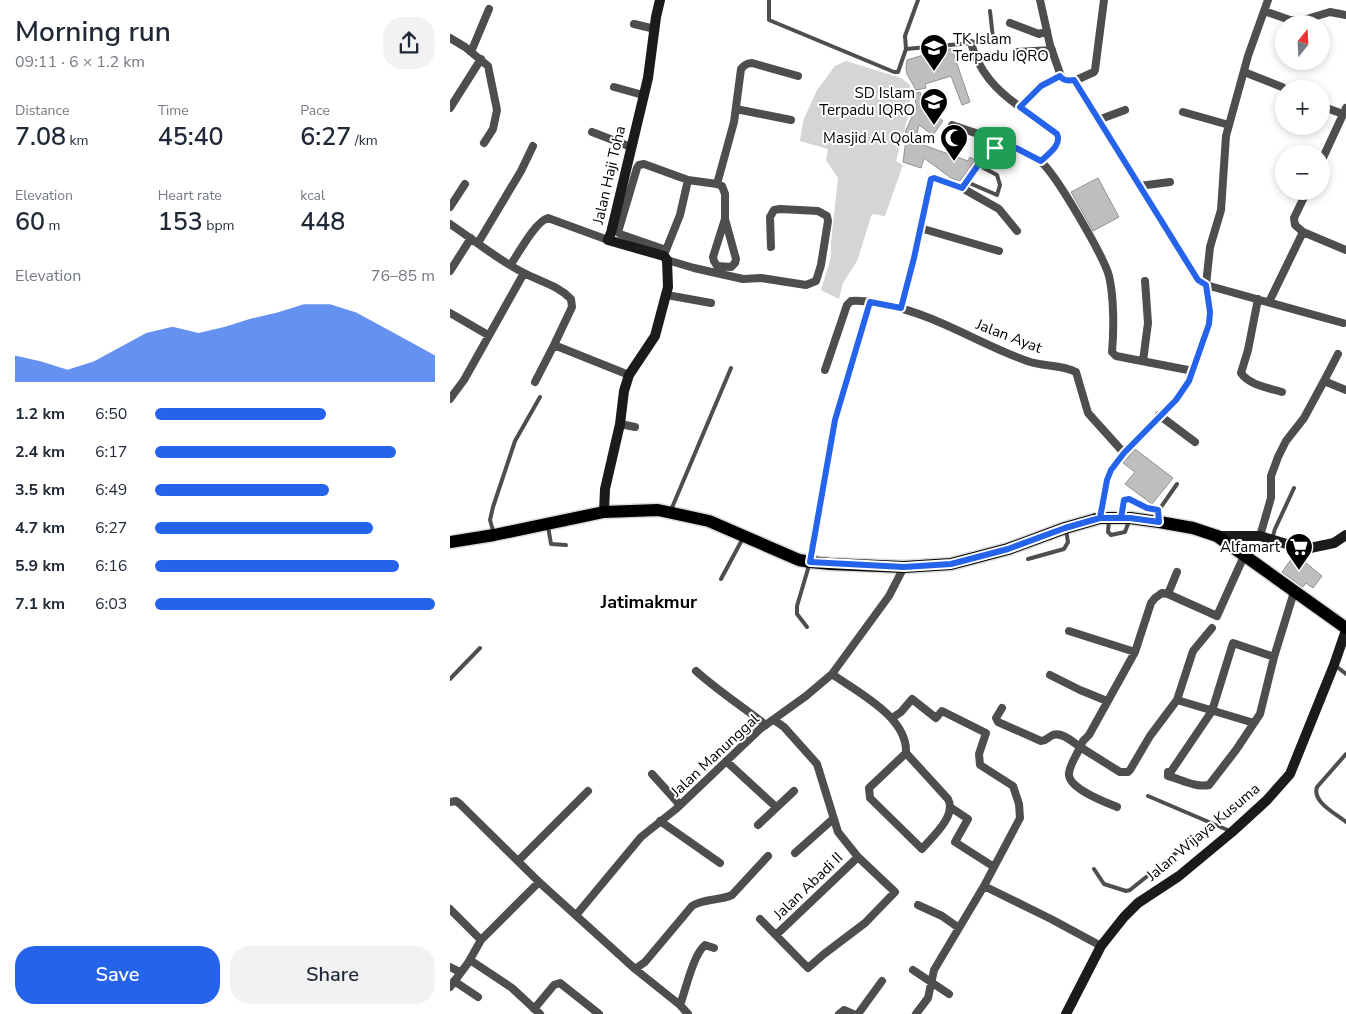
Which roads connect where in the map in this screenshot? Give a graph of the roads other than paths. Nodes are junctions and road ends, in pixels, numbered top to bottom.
1 (660, 0) edge
2 (769, 0) edge
3 (918, 0) edge
4 (1040, 0) edge
5 (1104, 0) edge
6 (1268, 0) edge
7 (489, 9) dead end
8 (1264, 11) junction
9 (990, 12) dead end
10 (1346, 15) edge
11 (1010, 23) dead end
12 (634, 24) dead end
13 (655, 29) junction
14 (1047, 31) junction
15 (450, 38) edge
16 (971, 43) junction
17 (906, 49) junction
18 (1052, 50) junction
19 (471, 52) junction
20 (1017, 52) dead end
21 (481, 59) junction
22 (1244, 72) junction
23 (798, 76) dead end
24 (1060, 76) junction
25 (1074, 80) junction
26 (1275, 84) edge
27 (614, 87) dead end
28 (643, 95) junction
29 (1020, 107) junction
30 (450, 108) edge
31 (1330, 108) edge
32 (736, 109) junction
33 (1125, 110) dead end
34 (1344, 111) edge
35 (1183, 112) dead end
36 (791, 120) dead end
37 (1098, 120) junction
38 (952, 125) dead end
39 (1229, 125) junction
40 (592, 132) dead end
41 (484, 143) dead end
42 (1329, 145) edge
43 (533, 146) dead end
44 (631, 147) junction
45 (1016, 148) junction
46 (1041, 161) junction
47 (978, 166) junction
48 (688, 180) junction
49 (1170, 182) dead end
50 (465, 184) dead end
51 (718, 184) junction
52 (964, 185) junction
53 (1140, 186) junction
54 (1303, 200) edge
55 (450, 207) edge
56 (725, 219) junction
57 (450, 224) edge
58 (920, 228) junction
59 (1017, 231) dead end
60 (1304, 232) junction
61 (471, 238) junction
62 (608, 240) junction
63 (478, 243) junction
64 (771, 247) dead end
65 (1346, 250) edge
66 (999, 252) dead end
67 (666, 256) junction
68 (511, 264) junction
69 (450, 270) edge
70 (524, 273) junction
71 (1145, 281) dead end
72 (1206, 285) junction
73 (666, 295) junction
74 (1258, 300) junction
75 (870, 302) junction
76 (1269, 302) junction
77 (711, 303) dead end
78 (901, 308) junction
79 (450, 313) edge
80 (1342, 323) dead end
81 (488, 335) junction
82 (554, 345) junction
83 (1338, 354) dead end
84 (1143, 361) junction
85 (731, 368) dead end
86 (825, 370) dead end
87 (1193, 371) junction
88 (629, 375) junction
89 (1324, 381) junction
90 (534, 382) dead end
91 (1346, 390) edge
92 (1282, 392) dead end
93 (540, 397) dead end
94 (450, 399) edge
95 (1160, 415) junction
96 (620, 424) junction
97 (635, 427) dead end
98 (1195, 442) dead end
99 (1124, 453) junction
100 (1177, 484) dead end
101 (1294, 488) dead end
102 (604, 512) junction
103 (670, 512) junction
104 (1159, 516) junction
105 (1115, 518) junction
106 (548, 524) junction
107 (1065, 528) junction
108 (494, 535) junction
109 (744, 536) junction
110 (1217, 536) junction
111 (1260, 536) junction
112 (1346, 536) edge
113 (1272, 539) junction
114 (450, 542) edge
115 (566, 545) dead end
116 (1244, 556) junction
117 (1028, 559) dead end
118 (810, 562) junction
119 (904, 567) junction
120 (1177, 572) dead end
121 (722, 579) dead end
122 (1294, 592) junction
123 (1168, 594) junction
124 (807, 627) dead end
125 (1212, 628) dead end
126 (1346, 629) edge
127 (1069, 631) dead end
128 (480, 648) dead end
129 (1135, 652) junction
130 (1274, 657) junction
131 (1334, 665) junction
132 (696, 671) dead end
133 (832, 674) junction
134 (1050, 674) dead end
135 (1346, 674) edge
136 (450, 679) edge
137 (1177, 700) junction
138 (1107, 701) junction
139 (1002, 708) dead end
140 (1212, 711) junction
141 (892, 718) junction
142 (774, 720) junction
143 (1254, 723) junction
144 (766, 725) junction
145 (1080, 747) junction
146 (906, 753) junction
147 (1346, 754) edge
148 (726, 761) junction
149 (652, 774) dead end
150 (794, 790) dead end
151 (588, 791) dead end
152 (1148, 796) dead end
153 (450, 802) edge
154 (680, 805) junction
155 (776, 807) junction
156 (950, 807) junction
157 (1117, 807) dead end
158 (833, 819) junction
159 (660, 821) junction
160 (1346, 822) edge
161 (1212, 824) junction
162 (758, 825) dead end
163 (1232, 832) junction
164 (796, 854) dead end
165 (768, 856) dead end
166 (858, 856) junction
167 (518, 861) junction
168 (720, 863) dead end
169 (994, 867) junction
170 (1094, 869) dead end
171 (539, 882) junction
172 (984, 886) junction
173 (918, 905) dead end
174 (450, 909) edge
175 (577, 914) junction
176 (760, 919) dead end
177 (959, 928) junction
178 (776, 935) junction
179 (481, 940) junction
180 (1101, 946) junction
181 (714, 948) dead end
182 (470, 960) junction
183 (450, 967) edge
184 (635, 969) junction
185 (913, 970) dead end
186 (460, 972) junction
187 (882, 981) dead end
188 (931, 982) junction
189 (452, 984) edge
190 (949, 994) dead end
191 (478, 997) dead end
192 (680, 1005) junction
193 (537, 1012) edge
194 (599, 1014) edge
195 (688, 1014) edge
196 (839, 1014) edge
197 (853, 1014) edge
198 (858, 1014) edge
199 (916, 1014) edge
200 (1066, 1014) edge

1 - 13 street, Jalan Haji Toha
2 - 17 lane
3 - 17 lane
4 - 14 street
5 - 25 street
6 - 8 street
7 - 19 street
8 - 10 street
8 - 22 street
9 - 16 lane
11 - 14 street
12 - 13 street
13 - 28 street, Jalan Haji Toha
14 - 18 street
15 - 19 street
16 - 17 lane
16 - 29 street
18 - 20 street
18 - 24 street
19 - 21 street
21 - 30 street
21 - 41 street
22 - 26 street
22 - 39 street
23 - 32 street
24 - 25 street
24 - 29 street
25 - 37 street
27 - 28 street
28 - 44 street, Jalan Haji Toha
29 - 46 street
31 - 34 street
32 - 36 street
32 - 51 street
33 - 37 street
34 - 42 street
35 - 39 street
37 - 53 street
38 - 45 street
39 - 72 street
40 - 44 street
43 - 63 street
44 - 62 street, Jalan Haji Toha
45 - 46 street
45 - 47 street
46 - 84 street
47 - 52 street
47 - 52 lane
48 - 51 street
48 - 67 street
48 - 67 street
49 - 53 street
50 - 55 street
51 - 56 street
52 - 58 street
52 - 59 street
53 - 72 street
54 - 60 street
56 - 56 street
57 - 61 street
58 - 66 street
58 - 78 street
60 - 65 street
60 - 76 street
61 - 63 street
61 - 69 street
62 - 67 street, Jalan Haji Toha
62 - 68 street
63 - 68 street
64 - 67 street
67 - 73 street
68 - 70 street
70 - 81 street
70 - 82 street
71 - 84 street
72 - 74 street
72 - 87 street
73 - 77 street
73 - 88 street
74 - 76 street
74 - 92 street
75 - 78 street, Jalan Ayat
75 - 86 street, Jalan Ayat
75 - 118 lane
76 - 80 street
78 - 99 street, Jalan Ayat
79 - 81 street
81 - 94 street
82 - 88 street
82 - 90 street
83 - 89 street
84 - 87 street
85 - 103 lane
87 - 95 street
88 - 96 street
89 - 91 street
89 - 111 street
93 - 108 lane
95 - 98 street
95 - 99 street
96 - 97 street
96 - 102 street
99 - 105 street
100 - 104 lane
101 - 113 lane
102 - 103 main road
102 - 106 main road
103 - 109 main road
104 - 105 main road
104 - 105 lane
104 - 110 main road
105 - 105 lane
105 - 107 main road
106 - 108 main road
106 - 115 lane
107 - 117 lane
107 - 119 main road
108 - 114 main road
109 - 118 main road
109 - 121 lane
110 - 111 street
110 - 116 main road
111 - 113 street
112 - 113 street
116 - 122 main road
116 - 123 street
118 - 119 main road
118 - 124 lane
119 - 133 street, Jalan Manunggal
120 - 123 street
122 - 126 main road
122 - 130 street
123 - 129 street
125 - 137 street
126 - 131 street, Jalan Wijaya Kusuma
127 - 129 street
128 - 136 lane
129 - 138 street
130 - 140 street
130 - 143 street
131 - 135 lane
131 - 163 street, Jalan Wijaya Kusuma
132 - 144 street
133 - 141 street
133 - 142 street, Jalan Manunggal
134 - 138 street
137 - 140 street
137 - 145 street
138 - 145 street
139 - 145 street
140 - 143 street
140 - 143 street
141 - 146 street
141 - 169 street
142 - 144 street, Jalan Manunggal
142 - 158 street
144 - 148 street, Jalan Manunggal
145 - 157 street
146 - 156 street
146 - 156 street
147 - 160 lane
148 - 154 street, Jalan Manunggal
148 - 155 street
149 - 154 street
150 - 155 street
151 - 167 street
152 - 161 lane
153 - 167 street
154 - 159 street, Jalan Manunggal
155 - 162 street
156 - 169 street
158 - 164 street
158 - 166 street
159 - 168 street
159 - 175 street, Jalan Manunggal
161 - 163 lane
161 - 170 lane
163 - 180 street, Jalan Wijaya Kusuma
165 - 184 street
166 - 178 street, Jalan Abadi II
166 - 178 street
167 - 171 street
169 - 172 street
171 - 175 street
171 - 179 street
172 - 177 street
172 - 180 street
173 - 177 street
174 - 179 street
175 - 184 street
176 - 178 street
177 - 188 street
179 - 182 street
180 - 200 street, Jalan Wijaya Kusuma
181 - 192 street
182 - 186 street
182 - 193 street
183 - 186 street
184 - 192 street
185 - 188 street
186 - 189 street
187 - 198 street
188 - 190 street
188 - 199 street
189 - 191 street
192 - 195 street
193 - 194 street
196 - 197 street

